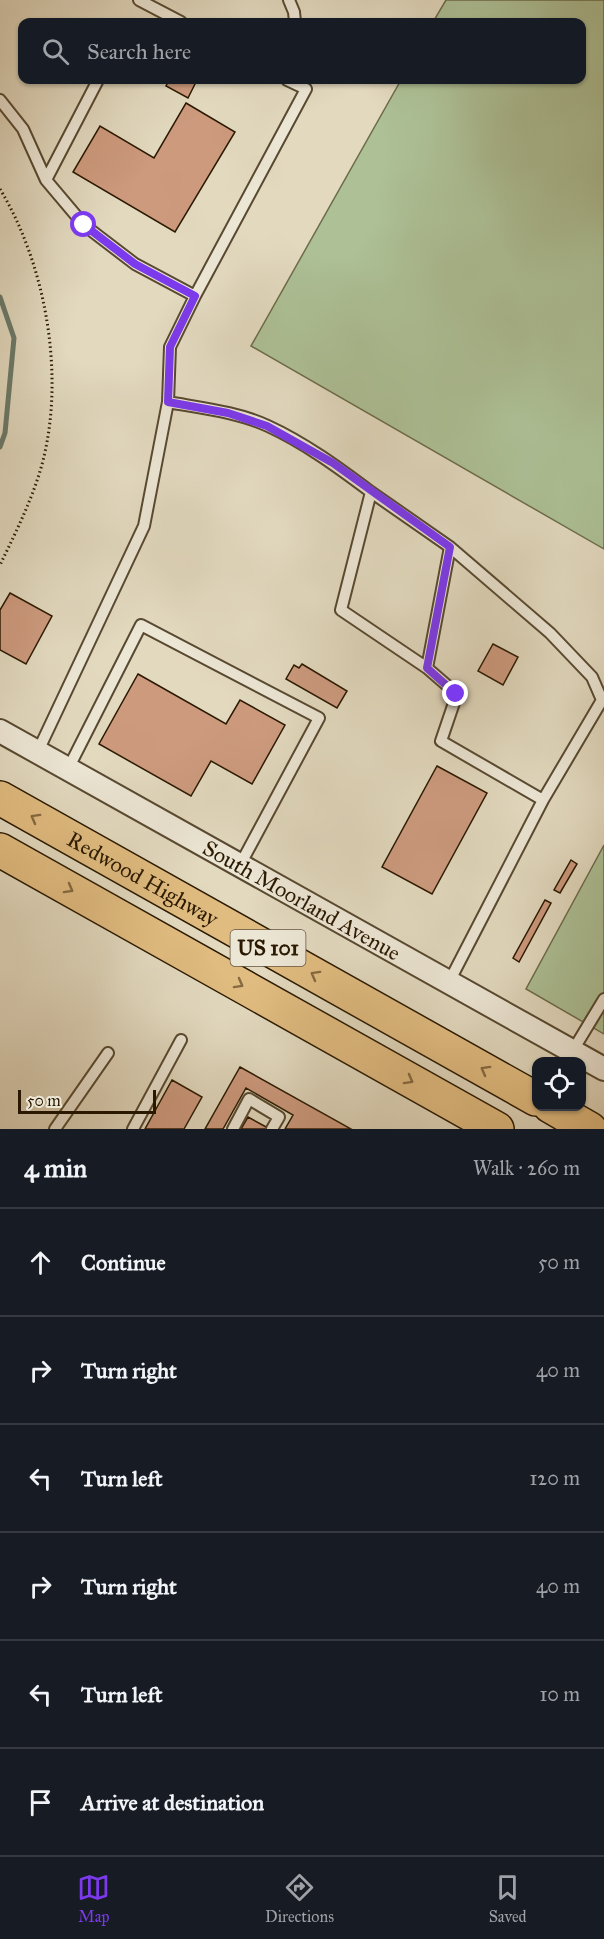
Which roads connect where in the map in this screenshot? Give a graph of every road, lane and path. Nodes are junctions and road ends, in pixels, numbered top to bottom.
1 (139, 0) edge
2 (289, 0) edge
3 (173, 18) edge
4 (295, 18) edge
5 (96, 84) edge
6 (297, 84) edge
7 (0, 100) edge
8 (46, 180) junction
9 (0, 189) edge
10 (195, 296) junction
11 (168, 402) junction
12 (371, 492) junction
13 (450, 547) junction
14 (0, 565) edge
15 (427, 668) junction
16 (0, 731) edge
17 (38, 751) junction
18 (68, 769) junction
19 (0, 798) edge
20 (543, 800) junction
21 (0, 850) edge
22 (240, 865) junction
23 (449, 982) junction
24 (604, 999) edge
25 (181, 1041) dead end
26 (572, 1052) junction
27 (108, 1053) dead end
28 (604, 1069) edge
29 (532, 1096) edge
30 (557, 1111) edge
31 (55, 1129) edge
32 (133, 1129) edge
33 (232, 1129) edge
34 (272, 1129) edge
35 (497, 1129) edge
36 (590, 1129) edge

1 - 3 lane
2 - 4 lane
5 - 8 lane
6 - 10 lane
7 - 8 lane
8 - 10 lane
9 - 14 path
10 - 11 lane
11 - 12 lane
11 - 17 lane
12 - 13 lane
12 - 15 lane
13 - 15 lane
13 - 20 lane
15 - 20 lane
16 - 17 street, South Moorland Avenue
17 - 18 street, South Moorland Avenue
18 - 22 street, South Moorland Avenue
18 - 22 lane
29 -> 19 highway, Redwood Highway / US 101
20 - 23 lane
21 -> 35 highway, Redwood Highway / US 101
22 - 23 street, South Moorland Avenue
23 - 26 street, South Moorland Avenue
24 - 26 lane
25 - 32 lane
26 - 28 street, South Moorland Avenue
27 - 31 lane
30 - 36 highway
33 - 34 lane

